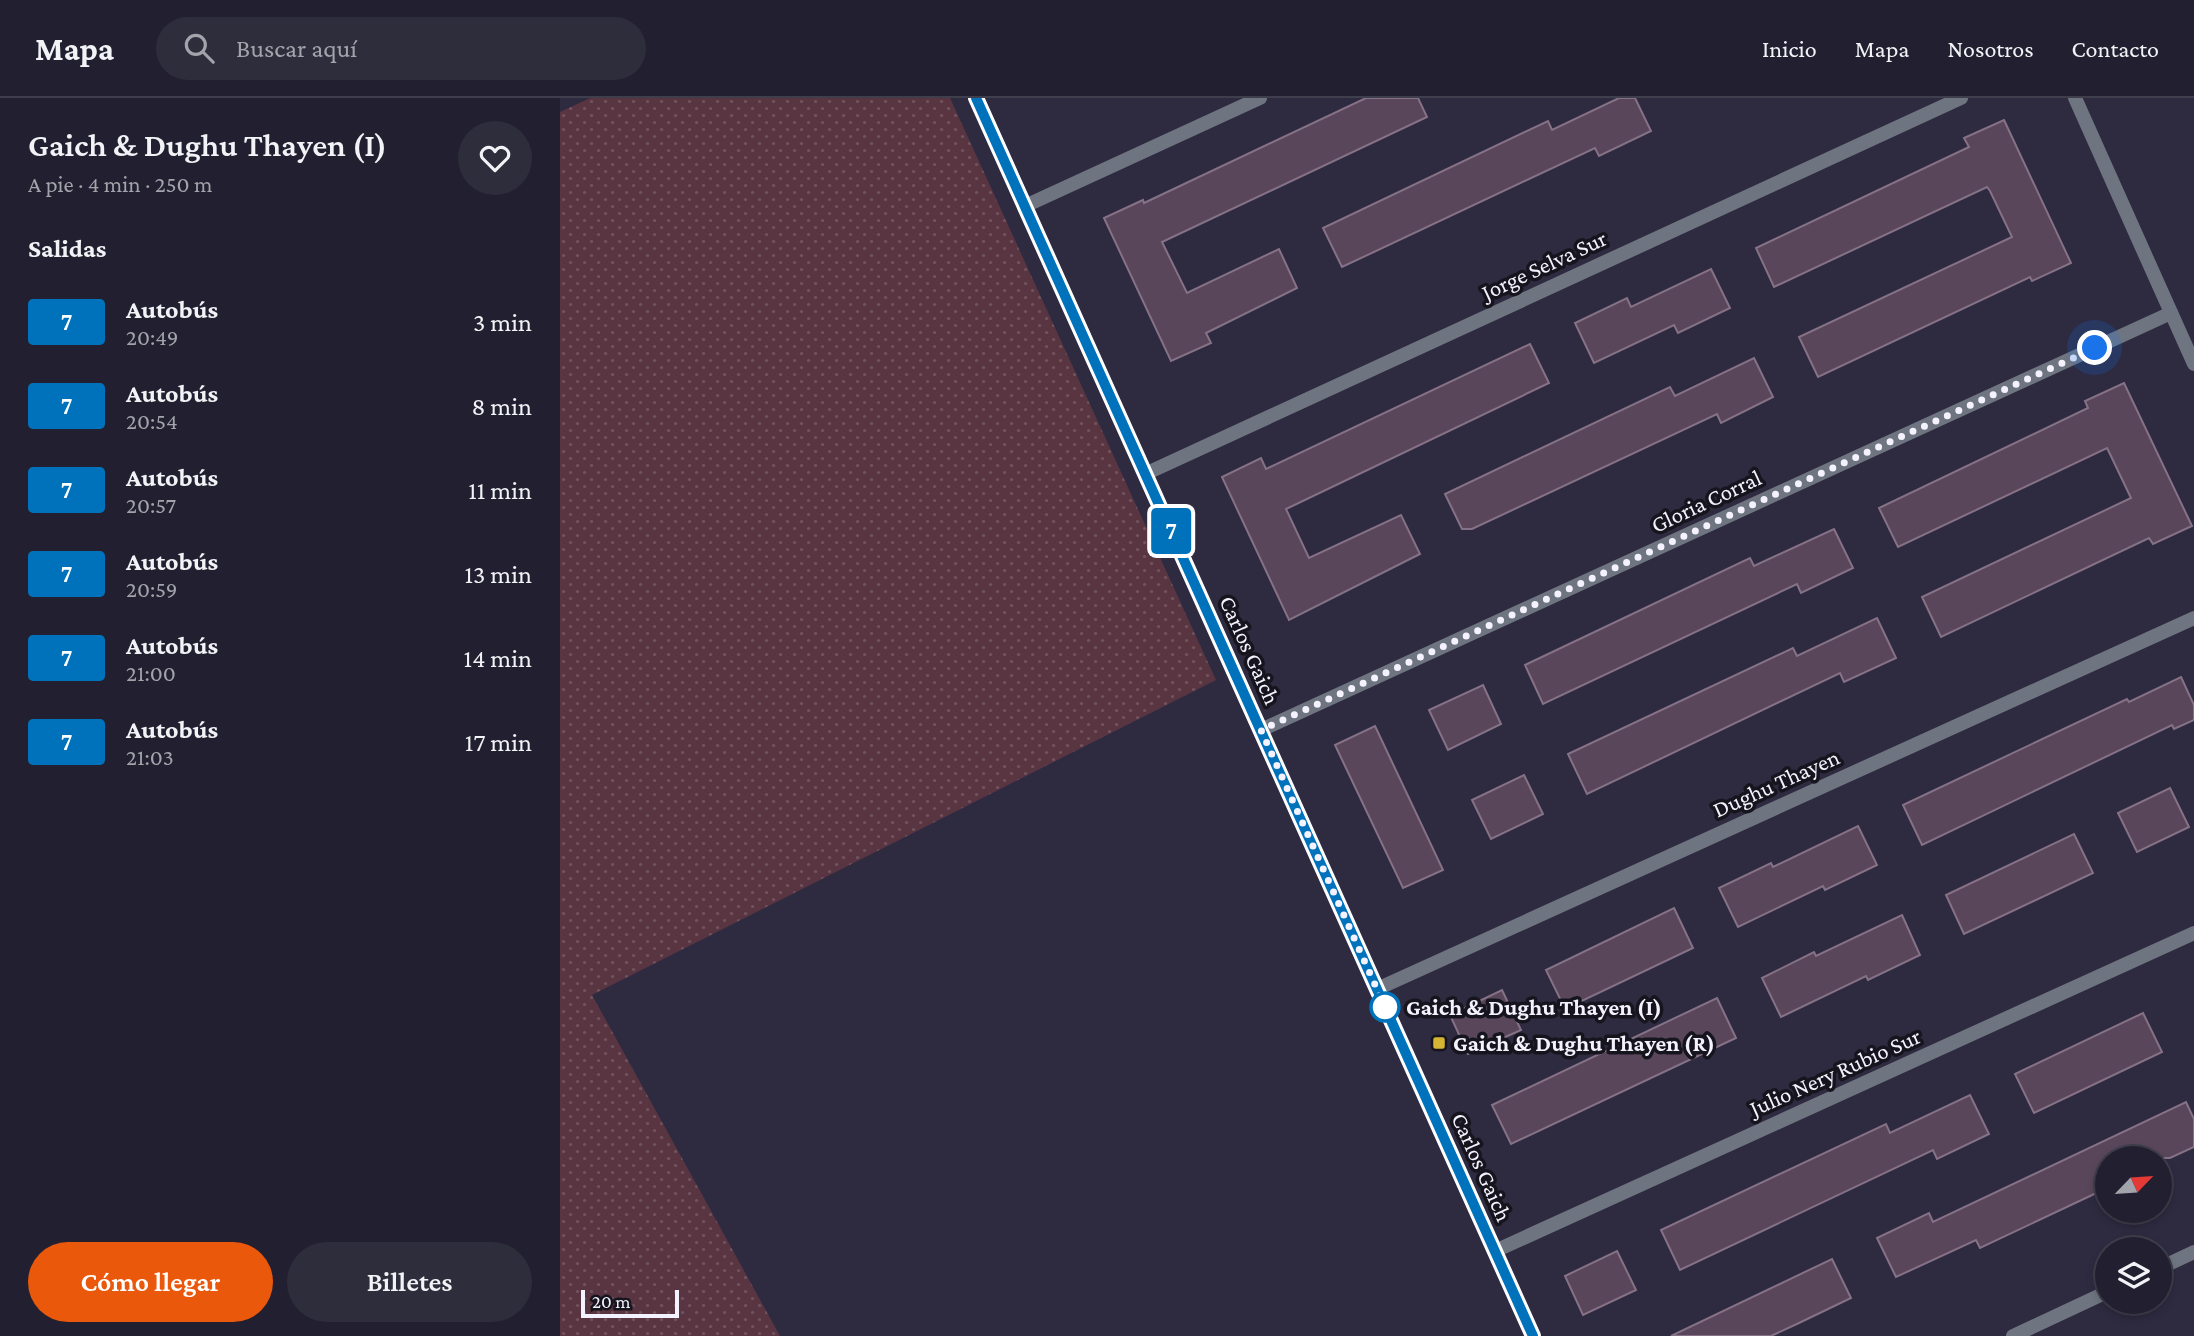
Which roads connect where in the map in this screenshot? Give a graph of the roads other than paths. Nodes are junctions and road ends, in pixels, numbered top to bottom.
1 (976, 98) edge
2 (1260, 98) edge
3 (1961, 98) edge
4 (2075, 98) edge
5 (1025, 206) junction
6 (2171, 313) junction
7 (2194, 364) edge
8 (1145, 474) junction
9 (2194, 618) edge
10 (1261, 730) junction
11 (2194, 933) edge
12 (1377, 989) junction
13 (1495, 1251) junction
14 (2194, 1252) edge
15 (2172, 1262) edge
16 (2095, 1298) edge
17 (1533, 1336) edge
18 (2013, 1336) edge

1 - 5 street, Carlos Gaich
2 - 5 street
3 - 8 street, Jorge Selva Sur
4 - 6 street
5 - 8 street, Carlos Gaich
6 - 7 street
6 - 10 street, Gloria Corral
8 - 10 street, Carlos Gaich
9 - 12 street, Dughu Thayen
10 - 12 street, Carlos Gaich
11 - 13 street, Julio Nery Rubio Sur
12 - 13 street, Carlos Gaich
13 - 17 street, Carlos Gaich
14 - 15 street
16 - 18 street

